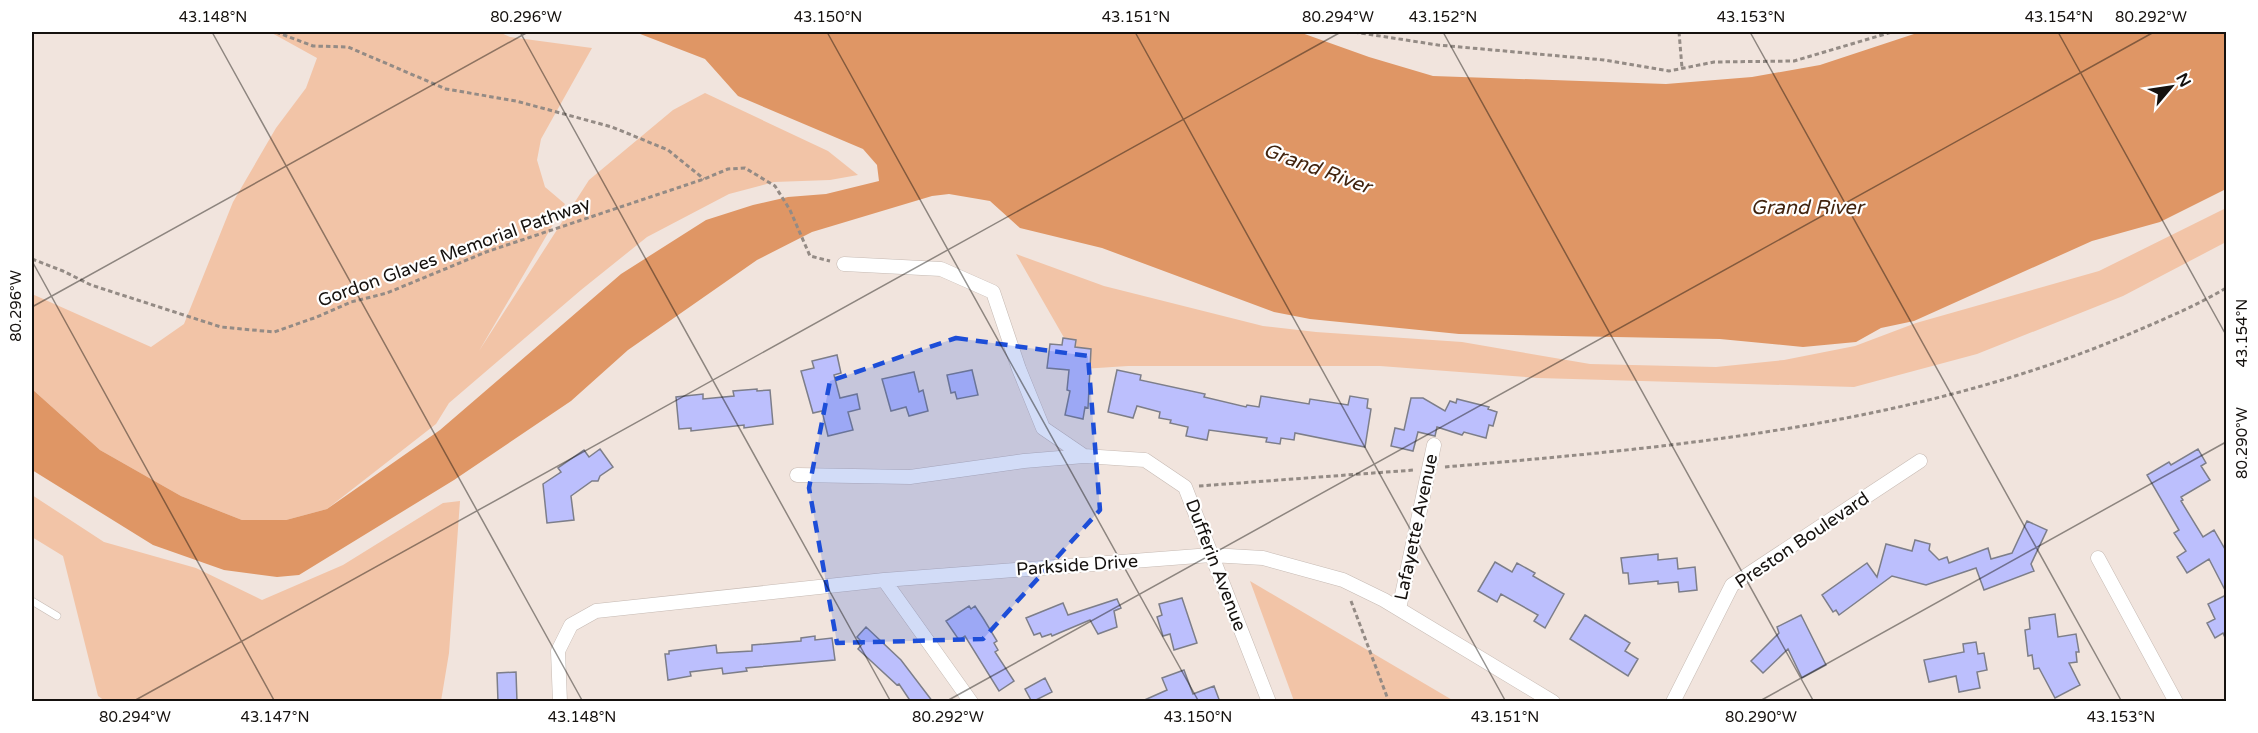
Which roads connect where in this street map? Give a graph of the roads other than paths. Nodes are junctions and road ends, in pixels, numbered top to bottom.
1 (844, 264) road end
2 (1434, 445) dead end
3 (1084, 456) junction
4 (1920, 461) dead end
5 (797, 475) dead end
6 (1211, 555) junction
7 (2098, 558) dead end
8 (884, 580) junction
9 (32, 601) edge
10 (1399, 609) junction
11 (57, 616) dead end
12 (560, 702) edge
13 (971, 702) edge
14 (1269, 702) edge
15 (1553, 702) edge
16 (1673, 702) edge
17 (2176, 702) edge

1 - 3 street
2 - 10 street, Lafayette Avenue
3 - 5 street, Dufferin Avenue
3 - 6 street, Dufferin Avenue
4 - 16 street, Preston Boulevard
6 - 8 street, Parkside Drive
6 - 10 street, Parkside Drive
6 - 14 street, Dufferin Avenue
7 - 17 street
8 - 12 street, Parkside Drive
8 - 13 street
9 - 11 lane
10 - 15 street, Parkside Drive

